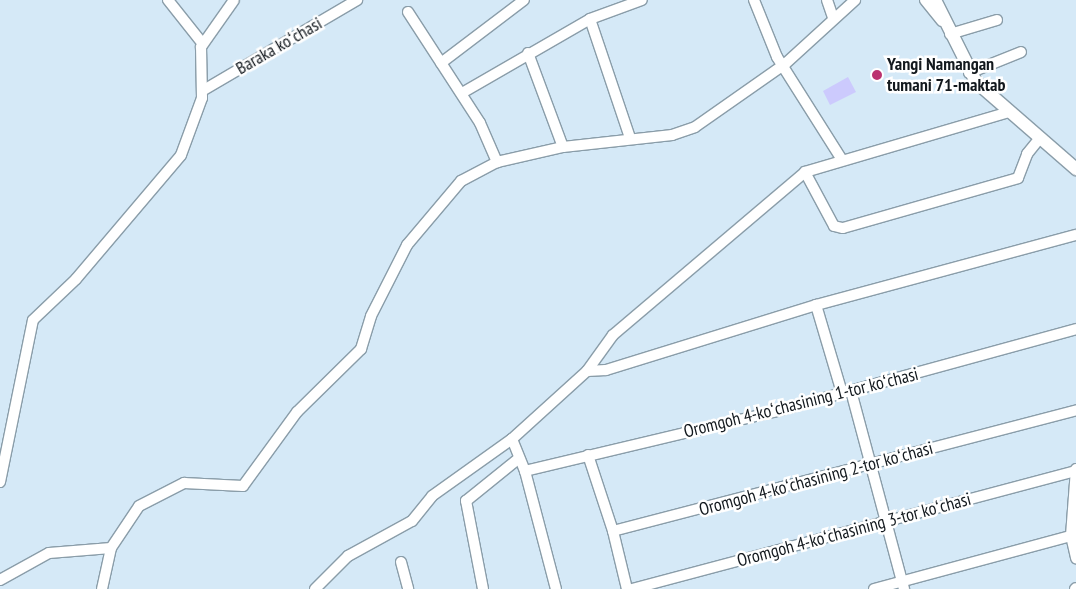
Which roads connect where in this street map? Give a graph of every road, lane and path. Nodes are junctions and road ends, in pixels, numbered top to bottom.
1 (168, 0) edge
2 (234, 0) edge
3 (357, 0) edge
4 (524, 0) edge
5 (642, 0) edge
6 (754, 0) edge
7 (827, 0) edge
8 (855, 0) edge
9 (926, 0) edge
10 (935, 0) edge
11 (408, 12) dead end
12 (833, 17) junction
13 (590, 19) junction
14 (997, 20) dead end
15 (949, 31) junction
16 (203, 44) junction
17 (1021, 52) dead end
18 (528, 53) junction
19 (441, 63) junction
20 (785, 64) junction
21 (969, 73) junction
22 (202, 91) junction
23 (462, 92) junction
24 (1009, 112) junction
25 (630, 138) junction
26 (1040, 138) junction
27 (563, 147) junction
28 (842, 160) junction
29 (497, 162) junction
30 (1076, 169) edge
31 (805, 172) junction
32 (1076, 235) edge
33 (816, 304) junction
34 (1076, 329) edge
35 (587, 371) junction
36 (847, 392) junction
37 (1076, 410) edge
38 (512, 439) junction
39 (588, 455) junction
40 (518, 459) junction
41 (872, 465) junction
42 (1076, 470) edge
43 (525, 472) junction
44 (0, 482) edge
45 (888, 522) junction
46 (613, 531) junction
47 (1071, 536) junction
48 (111, 548) junction
49 (1076, 558) edge
50 (401, 562) dead end
51 (0, 580) edge
52 (903, 585) edge
53 (102, 589) edge
54 (315, 589) edge
55 (408, 589) edge
56 (483, 589) edge
57 (556, 589) edge
58 (627, 589) edge
59 (632, 589) edge
60 (874, 589) edge

1 - 16 street
2 - 16 street
3 - 22 street, Baraka koʻchasi
4 - 19 street
5 - 13 street
6 - 20 street
7 - 12 street
8 - 12 street
9 - 15 street
10 - 15 main road
11 - 19 street
12 - 20 street
13 - 18 street
13 - 25 street
14 - 15 street
15 - 21 main road
16 - 22 street
17 - 21 street
18 - 23 street
18 - 27 street
19 - 23 street
20 - 25 street
20 - 28 street
21 - 24 main road
22 - 44 street
23 - 29 street
24 - 26 main road
24 - 28 street
25 - 27 street
26 - 30 main road
26 - 31 street
27 - 29 street
28 - 31 street
29 - 48 street
31 - 35 street
32 - 33 street
33 - 35 street
33 - 36 street
34 - 36 street, Oromgoh 4-koʻchasining 1-tor koʻchasi
35 - 38 street
36 - 39 street, Oromgoh 4-koʻchasining 1-tor koʻchasi
36 - 41 street
37 - 41 street, Oromgoh 4-koʻchasining 2-tor koʻchasi
38 - 40 street
38 - 54 street
39 - 43 street, Oromgoh 4-koʻchasining 1-tor koʻchasi
39 - 46 street
40 - 43 street
40 - 56 street
41 - 45 street
41 - 46 street, Oromgoh 4-koʻchasining 2-tor koʻchasi
42 - 45 street, Oromgoh 4-koʻchasining 3-tor koʻchasi
42 - 47 street
43 - 57 street
45 - 52 street
45 - 59 street, Oromgoh 4-koʻchasining 3-tor koʻchasi
46 - 58 street
47 - 49 street
47 - 52 street
48 - 51 street
48 - 53 street
50 - 55 street
52 - 60 street

